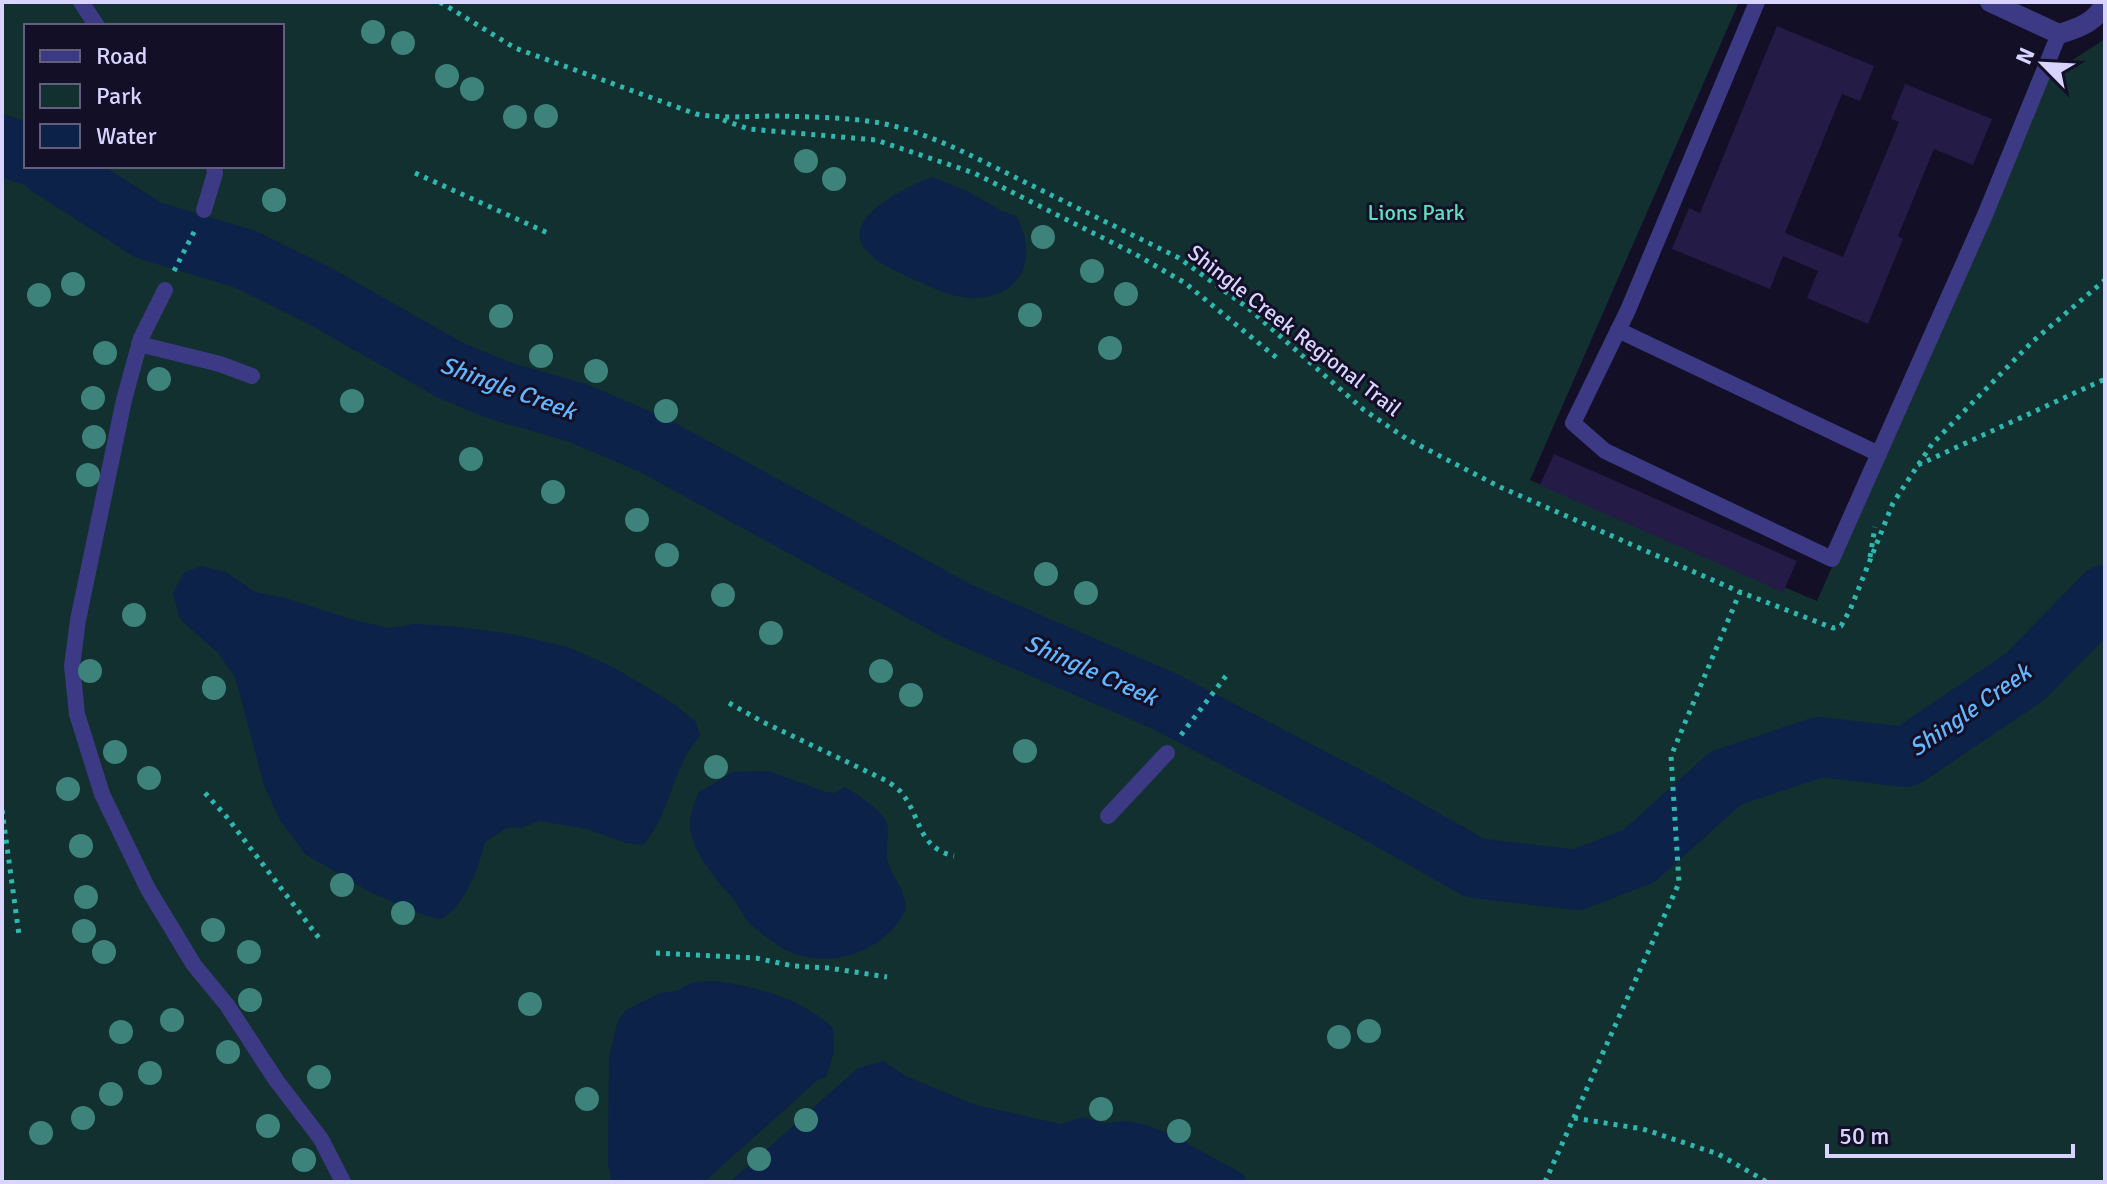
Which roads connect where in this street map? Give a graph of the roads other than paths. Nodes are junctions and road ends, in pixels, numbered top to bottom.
1 (81, 2) edge
2 (1757, 2) edge
3 (1990, 2) edge
4 (2103, 8) edge
5 (96, 24) edge
6 (2059, 34) junction
7 (214, 168) edge
8 (204, 210) road end
9 (165, 290) road end
10 (1618, 330) junction
11 (139, 344) junction
12 (252, 376) dead end
13 (1879, 454) junction
14 (1167, 753) road end
15 (1108, 816) dead end
16 (343, 1182) edge

1 - 5 lane
2 - 10 lane
3 - 6 street
4 - 6 street
6 - 13 lane
7 - 8 lane
9 - 11 lane
10 - 13 lane
10 - 13 lane
11 - 12 lane
11 - 16 lane
14 - 15 lane

